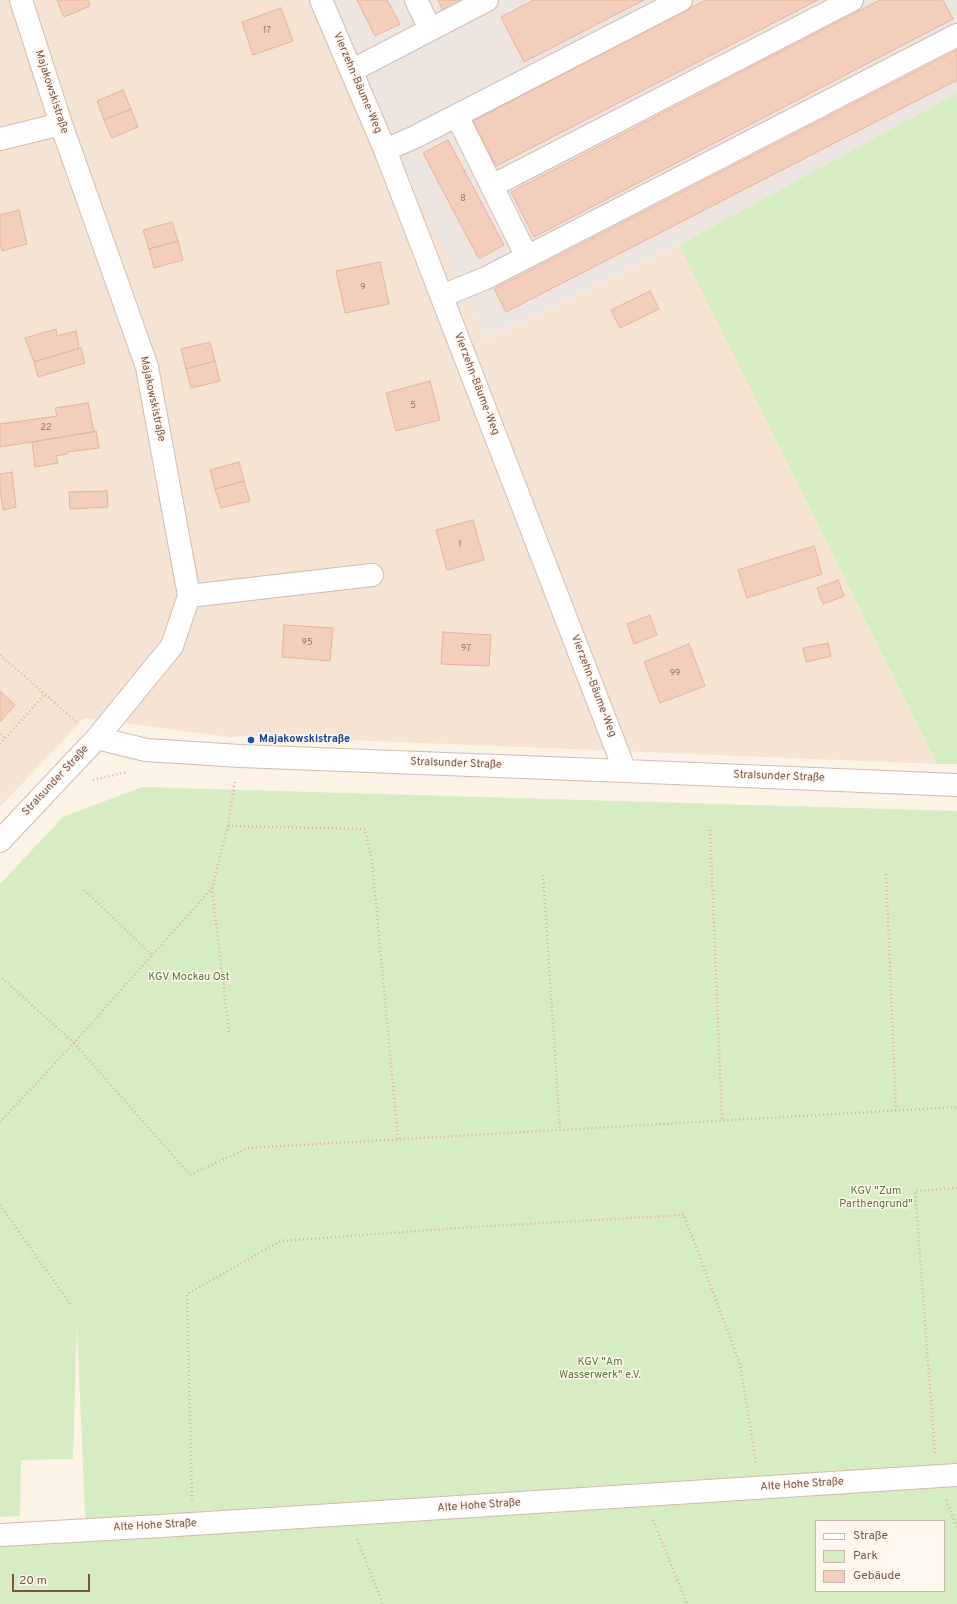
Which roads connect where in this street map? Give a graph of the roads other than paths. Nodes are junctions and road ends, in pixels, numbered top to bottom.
1 (21, 0) edge
2 (321, 0) edge
3 (416, 0) edge
4 (487, 0) edge
5 (681, 0) edge
6 (852, 0) edge
7 (430, 29) junction
8 (957, 35) edge
9 (351, 71) junction
10 (456, 116) junction
11 (61, 124) junction
12 (0, 140) edge
13 (385, 150) junction
14 (492, 186) junction
15 (527, 257) junction
16 (442, 296) junction
17 (372, 575) dead end
18 (189, 596) junction
19 (97, 738) junction
20 (625, 771) junction
21 (957, 785) edge
22 (0, 841) edge
23 (947, 1475) edge
24 (0, 1535) edge

1 - 11 street, Majakowskistraße
2 - 9 street, Vierzehn-Bäume-Weg
3 - 7 street
4 - 7 street
5 - 10 street
6 - 14 street
7 - 9 street
8 - 15 street
9 - 13 street, Vierzehn-Bäume-Weg
10 - 13 street
10 - 14 street
11 - 12 street
11 - 18 street, Majakowskistraße
13 - 16 street, Vierzehn-Bäume-Weg
14 - 15 street
15 - 16 street
16 - 20 street, Vierzehn-Bäume-Weg
17 - 18 street
18 - 19 street, Majakowskistraße
19 - 20 street, Stralsunder Straße
19 - 22 street, Stralsunder Straße
20 - 21 street, Stralsunder Straße
23 - 24 street, Alte Hohe Straße

